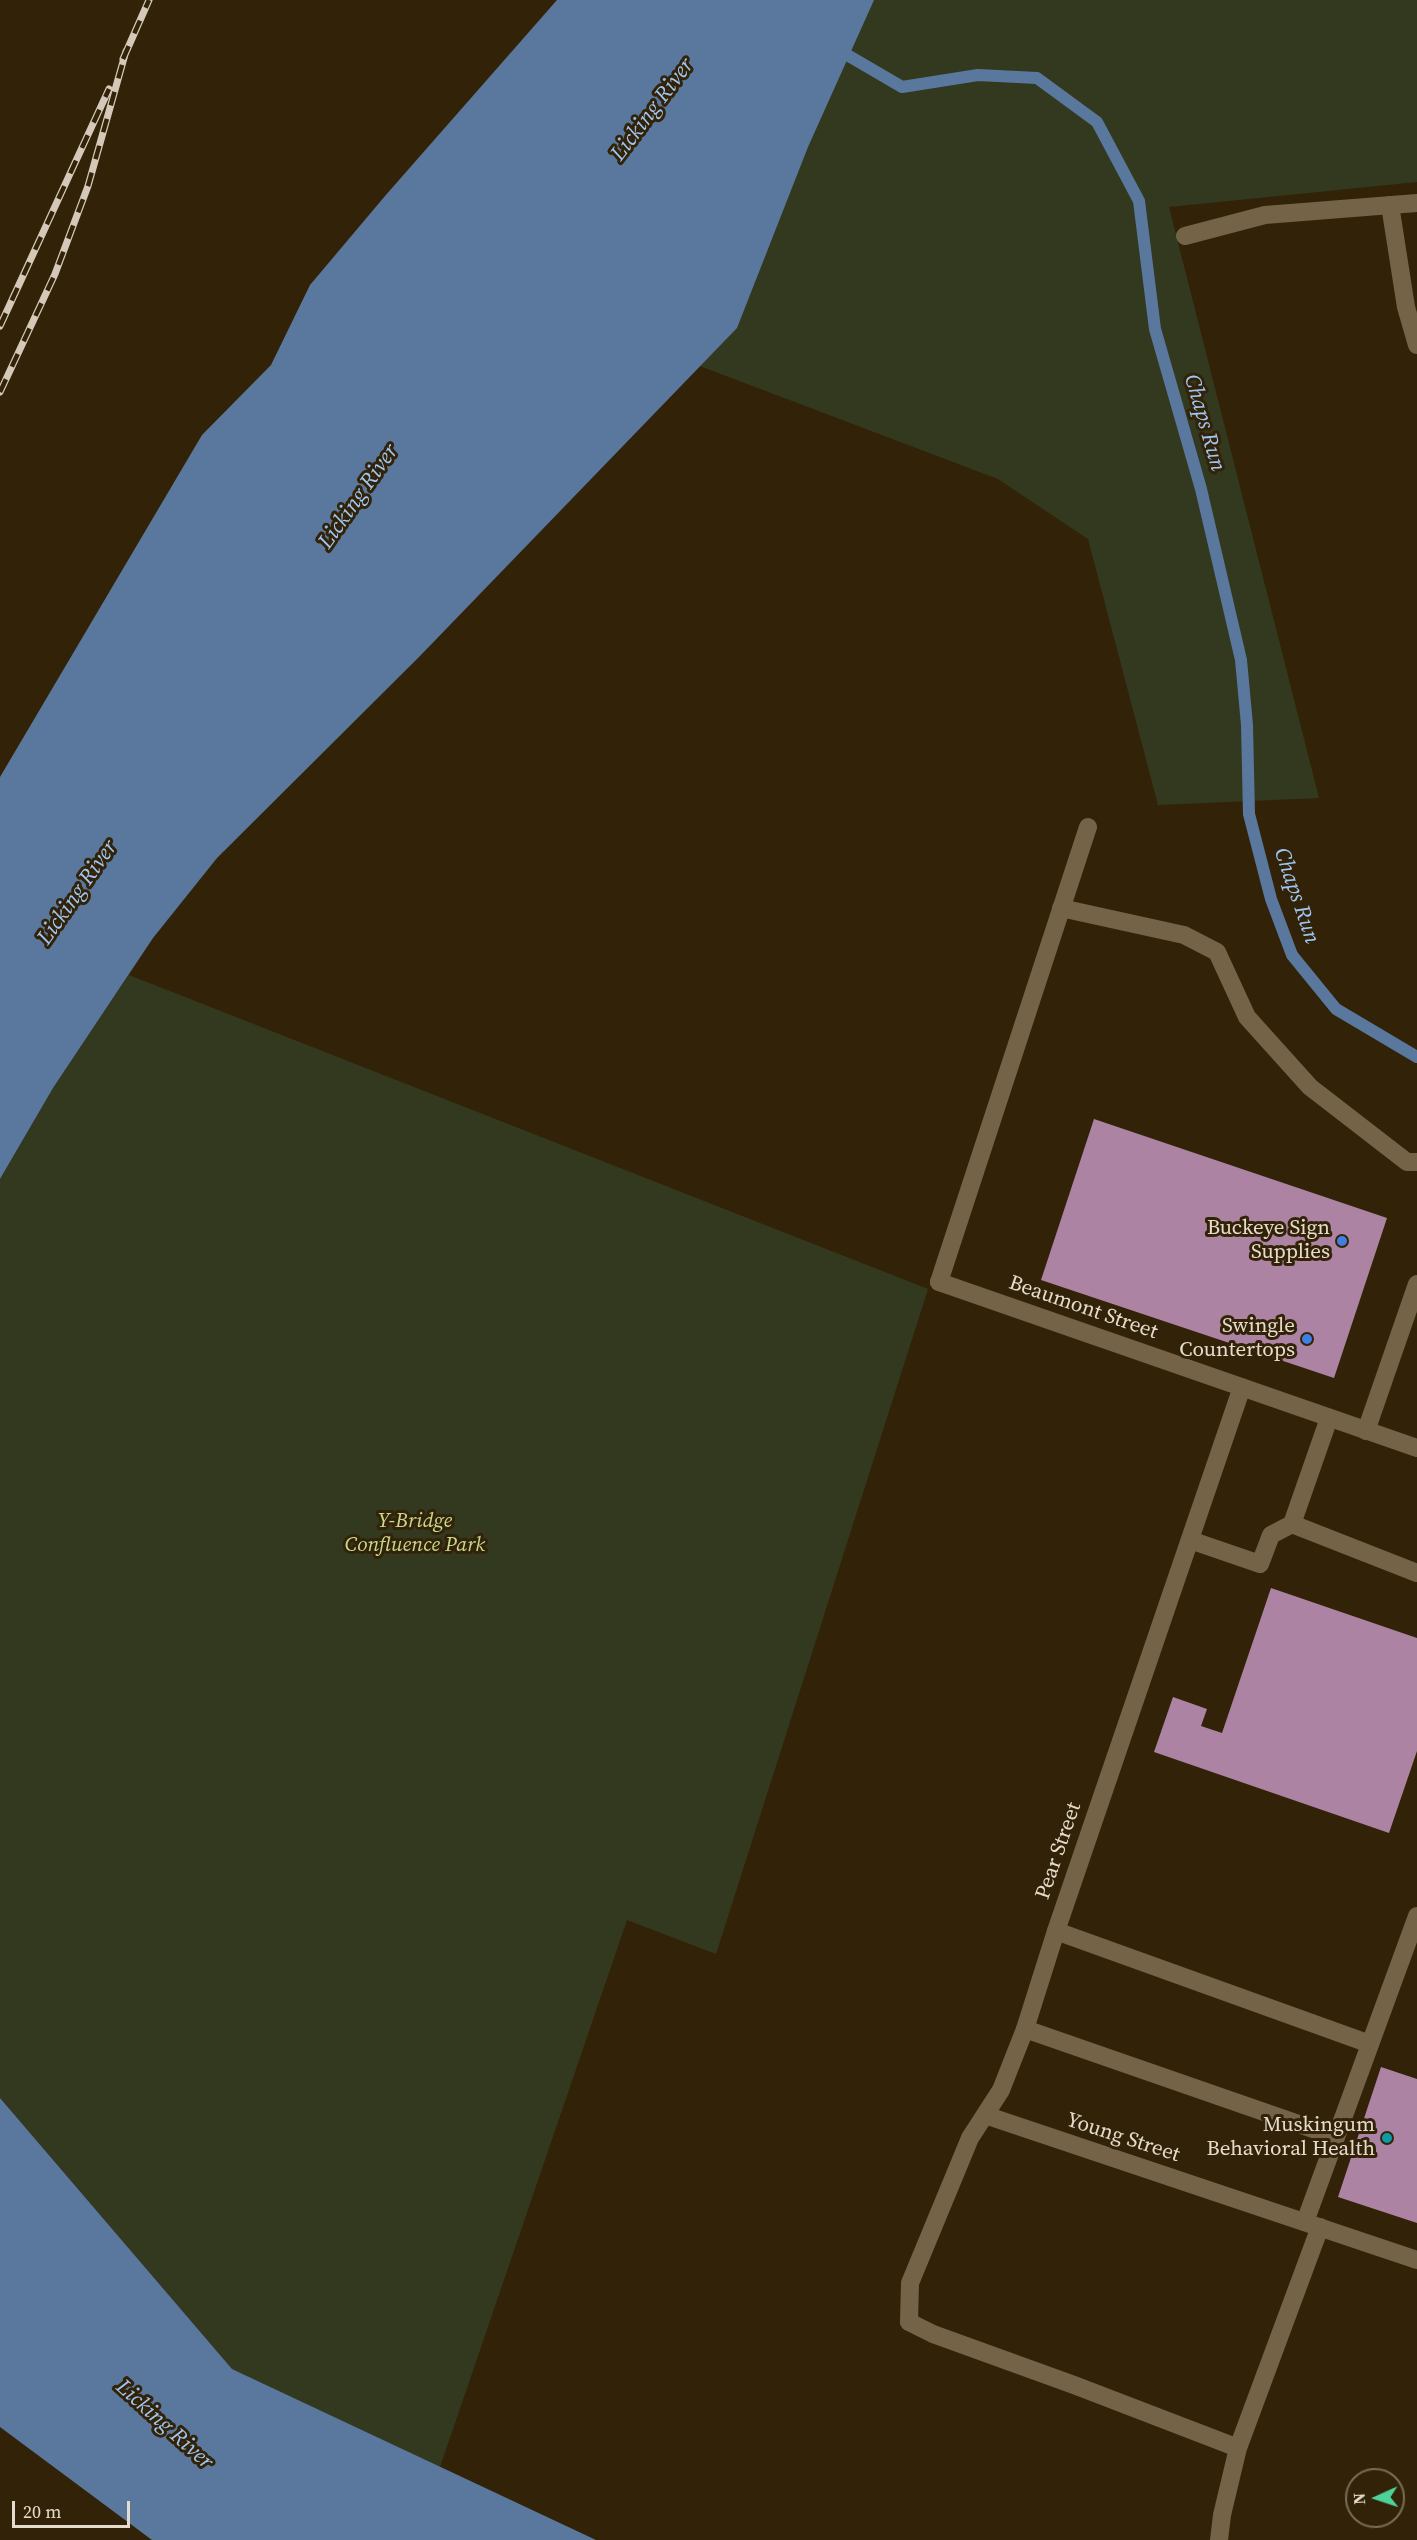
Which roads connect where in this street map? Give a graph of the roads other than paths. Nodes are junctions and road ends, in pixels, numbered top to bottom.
1 (1417, 203) edge
2 (1390, 205) junction
3 (1185, 236) dead end
4 (1417, 345) edge
5 (1088, 827) dead end
6 (1062, 908) junction
7 (1417, 1162) edge
8 (1417, 1284) edge
9 (1242, 1387) junction
10 (1329, 1418) junction
11 (1366, 1431) junction
12 (1417, 1448) edge
13 (1292, 1524) junction
14 (1190, 1540) junction
15 (1417, 1573) edge
16 (1417, 1916) edge
17 (1056, 1931) junction
18 (1024, 2029) junction
19 (1371, 2044) junction
20 (986, 2115) junction
21 (1336, 2137) junction
22 (1313, 2225) junction
23 (1417, 2260) edge
24 (1238, 2448) junction
25 (1219, 2540) edge

1 - 2 street
2 - 3 street
2 - 4 street
5 - 6 street
6 - 7 street
6 - 9 street, Beaumont Street
8 - 11 street
9 - 10 street, Beaumont Street
9 - 14 street, Pear Street
10 - 11 street, Beaumont Street
10 - 13 street
11 - 12 street, Beaumont Street
13 - 14 street
13 - 15 street
14 - 17 street, Pear Street
16 - 19 street
17 - 18 street, Pear Street
17 - 19 street
18 - 20 street, Pear Street
18 - 21 street
19 - 21 street
20 - 22 street, Young Street
20 - 24 street, Pear Street
21 - 22 street
22 - 23 street, Young Street
22 - 24 street
24 - 25 street

